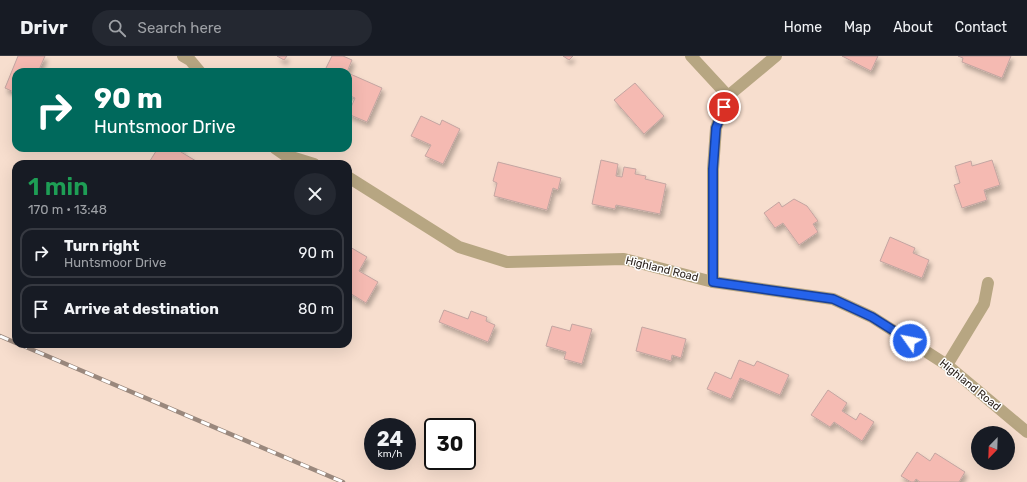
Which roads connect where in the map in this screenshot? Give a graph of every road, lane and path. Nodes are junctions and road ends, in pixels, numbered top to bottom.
1 (183, 56) edge
2 (691, 56) edge
3 (776, 56) edge
4 (197, 68) edge
5 (728, 96) junction
6 (280, 152) edge
7 (300, 160) edge
8 (352, 180) edge
9 (713, 282) junction
10 (988, 283) dead end
11 (947, 365) junction
12 (1027, 432) edge

1 - 4 street
2 - 5 street
3 - 5 street
5 - 9 street
6 - 7 street
8 - 9 street, Highland Road
9 - 11 street, Highland Road
10 - 11 street
11 - 12 street, Highland Road

